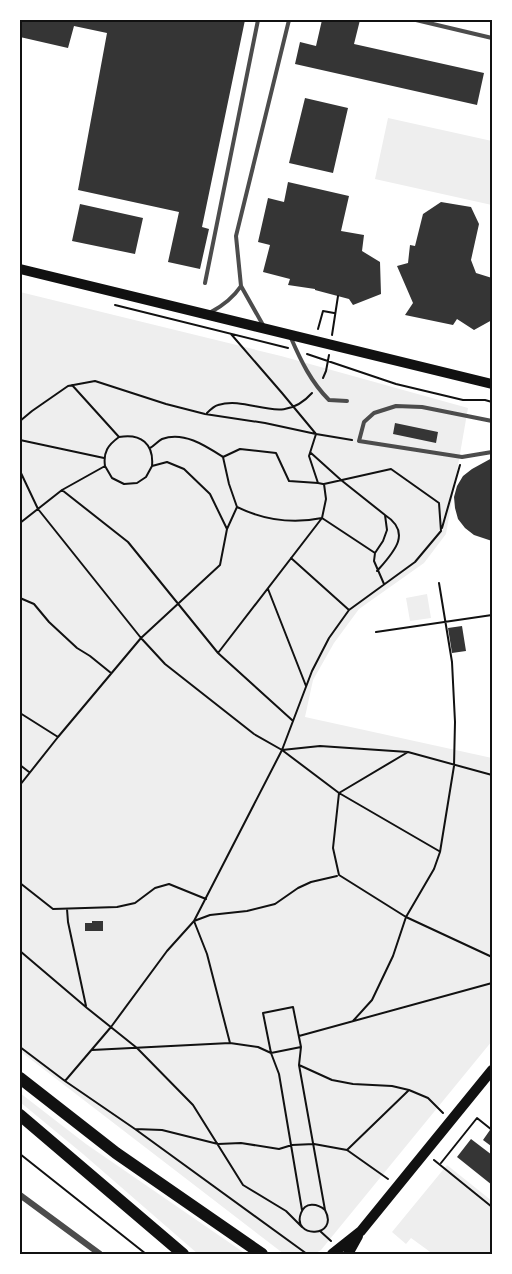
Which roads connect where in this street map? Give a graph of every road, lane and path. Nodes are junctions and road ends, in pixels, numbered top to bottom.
1 (258, 20) edge
2 (288, 20) edge
3 (416, 20) edge
4 (492, 38) edge
5 (20, 269) edge
6 (205, 283) dead end
7 (241, 286) junction
8 (338, 296) dead end
9 (108, 303) dead end
10 (335, 313) junction
11 (207, 314) junction
12 (265, 328) junction
13 (231, 334) junction
14 (289, 334) junction
15 (332, 336) dead end
16 (314, 341) junction
17 (330, 348) dead end
18 (296, 350) junction
19 (485, 381) edge
20 (320, 384) dead end
21 (72, 385) junction
22 (315, 390) dead end
23 (347, 401) dead end
24 (492, 402) edge
25 (205, 414) junction
26 (20, 421) edge
27 (492, 421) edge
28 (316, 434) junction
29 (119, 437) junction
30 (20, 440) edge
31 (359, 441) junction
32 (150, 448) junction
33 (492, 452) edge
34 (310, 453) junction
35 (223, 457) junction
36 (462, 457) junction
37 (104, 458) junction
38 (105, 466) junction
39 (152, 466) junction
40 (20, 471) edge
41 (341, 480) junction
42 (318, 483) junction
43 (324, 484) junction
44 (62, 490) junction
45 (237, 507) junction
46 (38, 509) junction
47 (384, 515) junction
48 (322, 518) junction
49 (20, 523) edge
50 (227, 529) junction
51 (441, 531) junction
52 (375, 553) junction
53 (291, 558) junction
54 (377, 571) junction
55 (439, 583) dead end
56 (384, 584) junction
57 (268, 589) junction
58 (20, 598) edge
59 (178, 604) junction
60 (349, 610) junction
61 (492, 615) edge
62 (446, 622) junction
63 (376, 632) dead end
64 (141, 638) junction
65 (218, 653) junction
66 (111, 673) junction
67 (306, 686) junction
68 (20, 713) edge
69 (293, 722) junction
70 (58, 737) junction
71 (282, 750) junction
72 (408, 752) junction
73 (20, 765) edge
74 (454, 766) junction
75 (29, 772) junction
76 (492, 775) edge
77 (20, 784) edge
78 (339, 793) junction
79 (440, 852) junction
80 (339, 875) junction
81 (20, 883) edge
82 (206, 899) junction
83 (67, 909) junction
84 (406, 917) junction
85 (195, 921) junction
86 (20, 951) edge
87 (492, 957) edge
88 (492, 983) edge
89 (87, 1008) junction
90 (353, 1021) junction
91 (111, 1027) junction
92 (299, 1036) junction
93 (230, 1043) junction
94 (20, 1047) edge
95 (301, 1047) junction
96 (138, 1048) junction
97 (91, 1050) junction
98 (271, 1053) junction
99 (299, 1065) junction
100 (492, 1070) edge
101 (20, 1078) edge
102 (65, 1081) junction
103 (409, 1090) junction
104 (20, 1115) edge
105 (451, 1121) junction
106 (135, 1129) junction
107 (492, 1130) edge
108 (218, 1144) junction
109 (314, 1144) junction
110 (292, 1145) junction
111 (347, 1150) junction
112 (426, 1153) junction
113 (20, 1154) edge
114 (440, 1165) junction
115 (382, 1175) dead end
116 (20, 1195) edge
117 (492, 1207) edge
118 (302, 1210) junction
119 (325, 1210) junction
120 (302, 1227) junction
121 (361, 1231) junction
122 (100, 1254) edge
123 (146, 1254) edge
124 (183, 1254) edge
125 (262, 1254) edge
126 (306, 1254) edge
127 (332, 1254) edge
128 (348, 1254) edge

1 - 6 lane
2 - 7 lane
3 - 4 lane
5 - 11 main road
7 - 11 lane
7 - 12 lane
8 - 10 path
9 - 13 path
10 - 15 path
10 - 16 path
11 - 12 main road
12 - 14 main road
13 - 18 path
13 - 28 path
14 - 16 main road
14 - 18 lane
16 - 19 main road
17 - 20 path
18 - 23 lane
18 - 24 path
21 - 25 path
21 - 26 path
21 - 29 path
22 - 25 path
25 - 28 path
27 - 31 lane
28 - 31 path
28 - 34 path
29 - 32 path
29 - 37 path
30 - 37 path
31 - 36 lane
32 - 35 path
32 - 39 path
33 - 36 lane
34 - 41 path
34 - 42 path
35 - 42 path
35 - 45 path
36 - 51 path
37 - 38 path
38 - 39 path
38 - 44 path
39 - 50 path
40 - 46 path
41 - 43 path
41 - 47 path
41 - 51 path
42 - 43 path
43 - 48 path
44 - 46 path
44 - 59 path
45 - 48 path
45 - 50 path
46 - 49 path
46 - 64 path
47 - 52 path
47 - 54 path
48 - 52 path
48 - 53 path
50 - 59 path
51 - 56 path
52 - 54 path
53 - 57 path
53 - 60 path
54 - 56 path
55 - 62 path
56 - 60 path
57 - 65 path
57 - 67 path
58 - 66 path
59 - 64 path
59 - 65 path
60 - 67 path
61 - 62 path
62 - 63 path
62 - 74 path
64 - 66 path
64 - 71 path
65 - 69 path
66 - 70 path
67 - 69 path
68 - 70 path
69 - 71 path
70 - 75 path
71 - 72 path
71 - 78 path
71 - 82 path
72 - 74 path
72 - 78 path
73 - 75 path
74 - 76 path
74 - 79 path
75 - 77 path
78 - 79 path
78 - 80 path
79 - 84 path
80 - 84 path
80 - 85 path
81 - 83 path
82 - 83 path
82 - 85 path
83 - 89 path
84 - 87 path
84 - 90 path
85 - 91 path
85 - 93 path
86 - 89 path
88 - 90 path
89 - 91 path
90 - 92 path
91 - 96 path
91 - 97 path
92 - 95 path
92 - 98 path
93 - 96 path
93 - 98 path
94 - 102 path
95 - 98 path
95 - 99 path
96 - 97 path
96 - 108 path
97 - 102 path
98 - 110 path
99 - 103 path
99 - 109 path
100 - 105 main road
101 - 125 main road
102 - 106 path
103 - 105 path
103 - 111 path
104 - 124 main road
105 - 112 main road
106 - 108 path
106 - 126 path
107 - 114 path
108 - 110 path
108 - 120 path
109 - 110 path
109 - 111 path
109 - 119 path
110 - 118 path
111 - 115 path
112 - 114 path
112 - 121 main road
113 - 123 path
114 - 117 path
116 - 122 street
118 - 119 path
118 - 120 path
119 - 120 path
121 - 127 main road
121 - 128 main road

